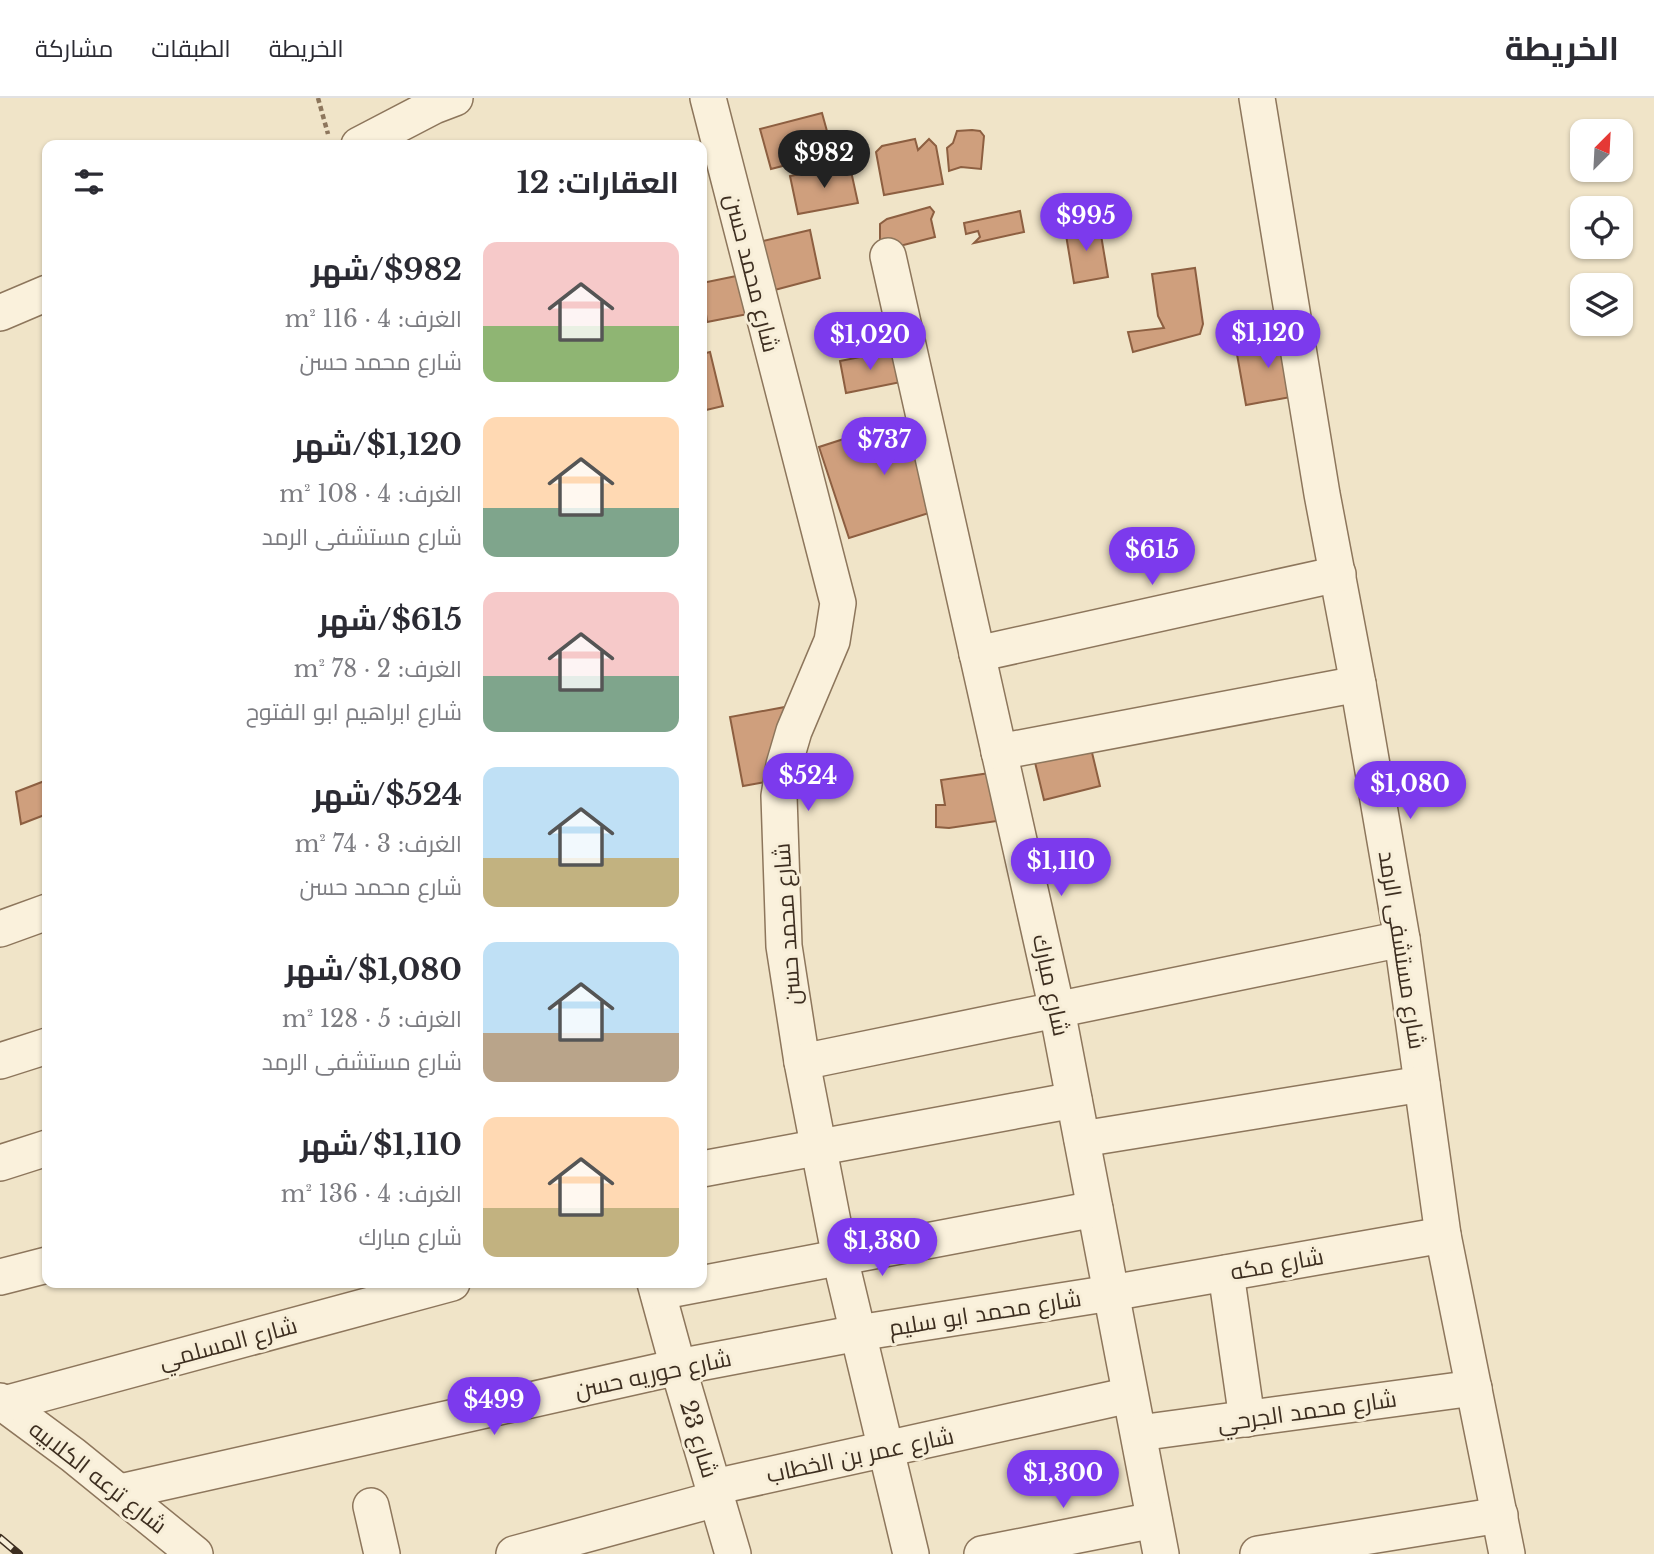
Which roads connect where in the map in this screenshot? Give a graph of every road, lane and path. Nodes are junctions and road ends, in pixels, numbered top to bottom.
1 (318, 98) edge
2 (455, 98) edge
3 (708, 98) edge
4 (1257, 98) edge
5 (330, 140) edge
6 (369, 140) edge
7 (888, 256) dead end
8 (42, 295) edge
9 (0, 313) edge
10 (1338, 574) junction
11 (977, 654) junction
12 (1358, 684) junction
13 (999, 752) junction
14 (42, 914) edge
15 (0, 929) edge
16 (1402, 939) junction
17 (1057, 1010) junction
18 (42, 1048) edge
19 (0, 1061) edge
20 (802, 1062) junction
21 (1422, 1084) junction
22 (1074, 1100) junction
23 (1082, 1139) junction
24 (818, 1146) junction
25 (42, 1150) edge
26 (0, 1163) edge
27 (707, 1167) edge
28 (1095, 1209) junction
29 (1443, 1235) junction
30 (840, 1258) junction
31 (42, 1266) edge
32 (1226, 1273) junction
33 (0, 1277) edge
34 (707, 1279) edge
35 (433, 1288) edge
36 (657, 1288) edge
37 (1111, 1293) junction
38 (858, 1333) junction
39 (678, 1367) junction
40 (1474, 1388) junction
41 (1130, 1395) junction
42 (2, 1402) edge
43 (1247, 1419) junction
44 (1139, 1433) junction
45 (886, 1449) junction
46 (120, 1492) junction
47 (715, 1493) junction
48 (371, 1506) dead end
49 (1500, 1515) junction
50 (1154, 1520) junction
51 (551, 1549) edge
52 (195, 1554) edge
53 (382, 1554) edge
54 (514, 1554) edge
55 (733, 1554) edge
56 (911, 1554) edge
57 (982, 1554) edge
58 (1161, 1554) edge
59 (1258, 1554) edge
60 (1507, 1554) edge

1 - 5 path
2 - 6 street
3 - 20 street, شارع محمد حسن
4 - 10 street, شارع مستشفى الرمد
7 - 11 street, شارع مبارك
8 - 9 street
10 - 11 street
10 - 12 street, شارع مستشفى الرمد
11 - 13 street, شارع مبارك
12 - 13 street
12 - 16 street, شارع مستشفى الرمد
13 - 17 street, شارع مبارك
14 - 15 street
16 - 17 street
16 - 21 street, شارع مستشفى الرمد
17 - 20 street
17 - 22 street, شارع مبارك
18 - 19 street
20 - 24 street, شارع محمد حسن
21 - 23 street
21 - 29 street, شارع مستشفى الرمد
22 - 23 street, شارع مبارك
22 - 24 street
23 - 28 street, شارع مبارك
24 - 27 street
24 - 30 street, شارع محمد حسن
25 - 26 street
28 - 30 street
28 - 37 street, شارع مبارك
29 - 32 street, شارع مكه
29 - 40 street, شارع مستشفى الرمد
30 - 34 street
30 - 38 street, شارع محمد حسن
31 - 33 street
32 - 37 street, شارع مكه
32 - 43 street
35 - 42 street, شارع المسلمي
36 - 39 street, شارع 23
37 - 38 street, شارع محمد ابو سليم
37 - 41 street, شارع مبارك
38 - 39 street, شارع حوريه حسن
38 - 45 street, شارع محمد حسن
39 - 46 street, شارع حوريه حسن
39 - 47 street, شارع 23
40 - 43 street, شارع محمد الجرحي
40 - 49 street, شارع مستشفى الرمد
41 - 44 street, شارع مبارك
41 - 45 street, شارع عمر بن الخطاب
42 - 46 street, شارع ترعه الكلابيه
43 - 44 street, شارع محمد الجرحي
44 - 50 street, شارع مبارك
45 - 47 street, شارع عمر بن الخطاب
45 - 56 street, شارع محمد حسن
46 - 52 street, شارع ترعه الكلابيه
47 - 51 street, شارع عمر بن الخطاب
47 - 55 street, شارع 23
48 - 53 street
49 - 59 street
49 - 60 street, شارع مستشفى الرمد
50 - 57 street
50 - 58 street, شارع مبارك
51 - 54 street, شارع عمر بن الخطاب

